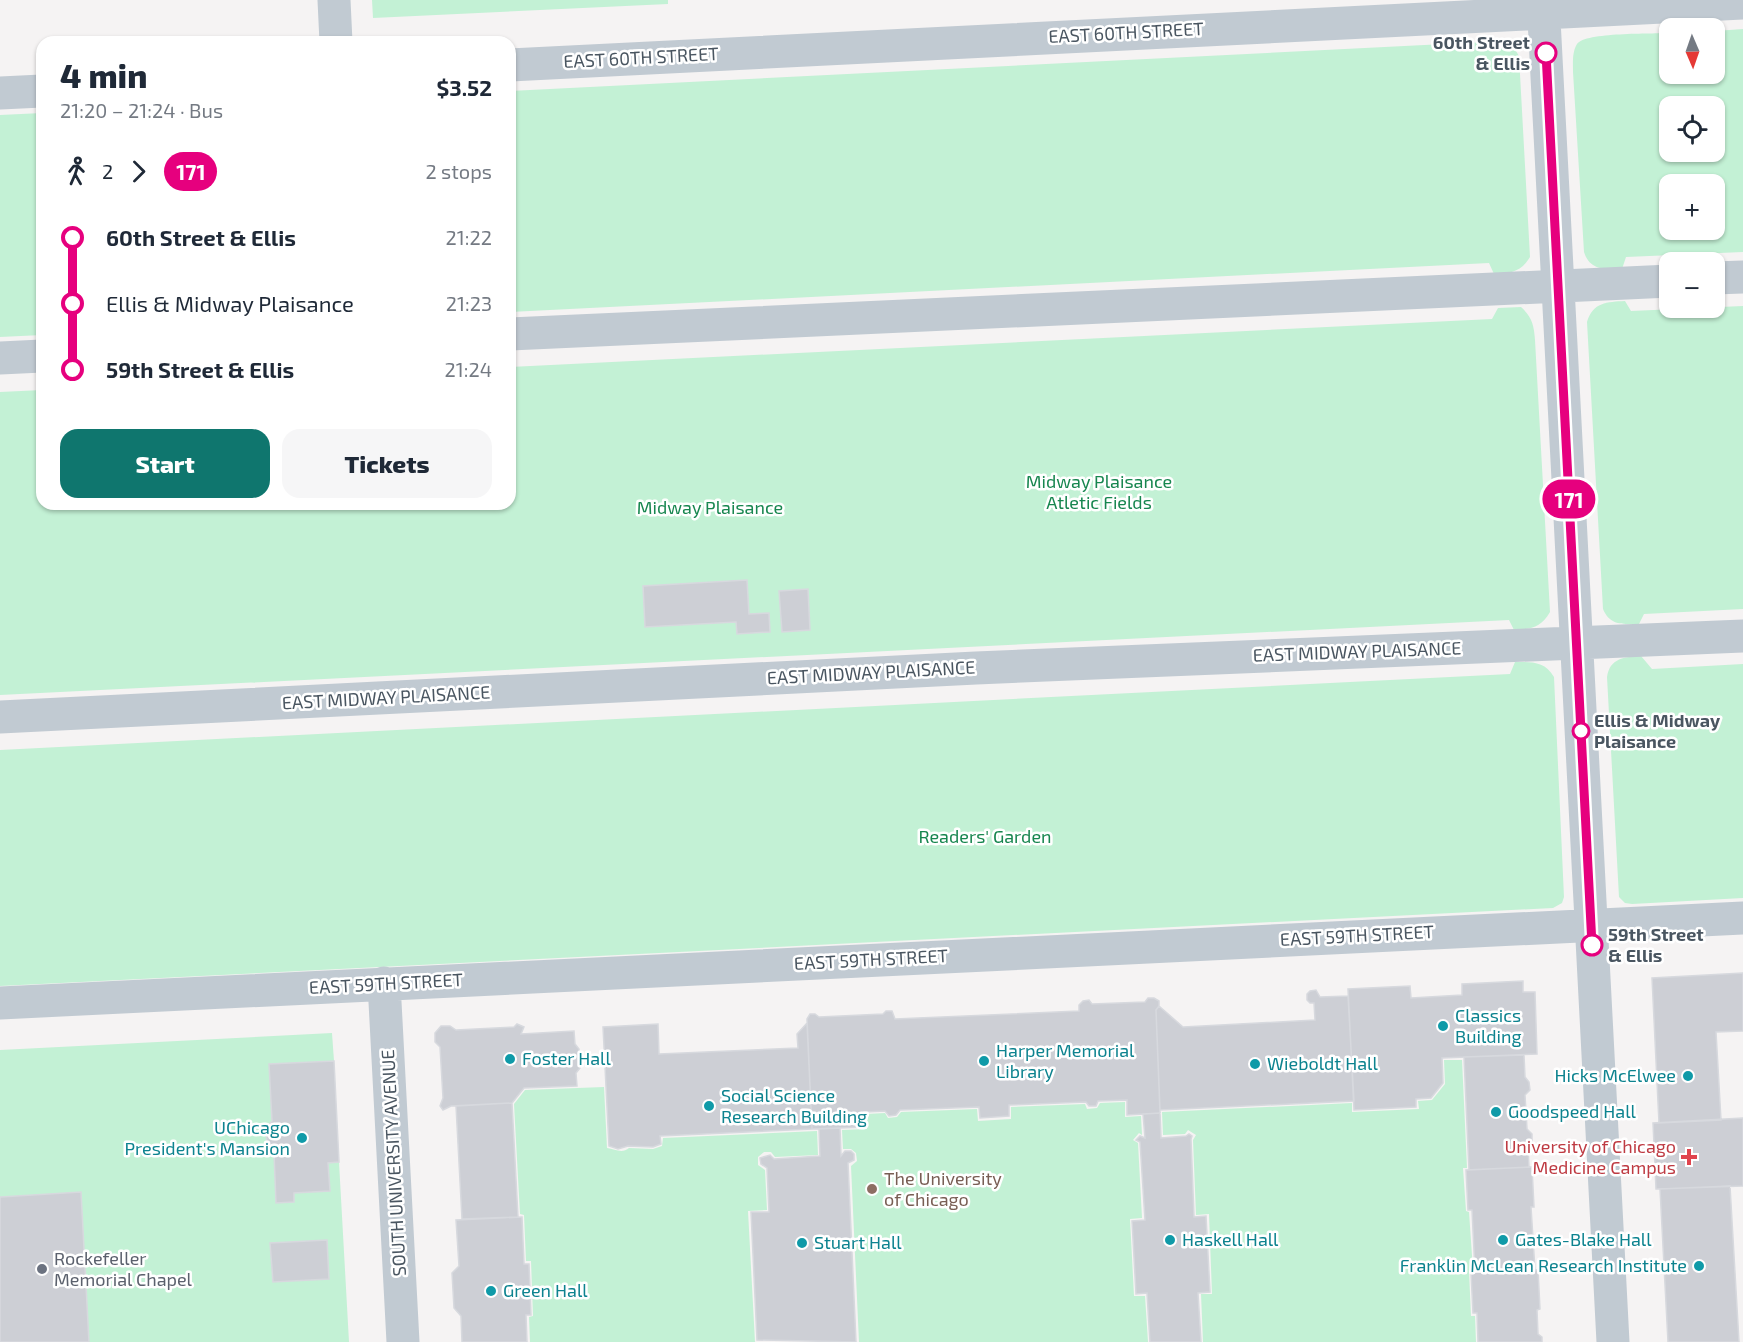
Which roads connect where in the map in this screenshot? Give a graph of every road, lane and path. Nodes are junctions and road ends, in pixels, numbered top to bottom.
1 (334, 0) edge
2 (1743, 3) edge
3 (1544, 6) edge
4 (336, 36) edge
5 (516, 65) edge
6 (36, 91) edge
7 (0, 93) edge
8 (1743, 277) edge
9 (1725, 278) edge
10 (1659, 282) edge
11 (1558, 287) junction
12 (516, 334) edge
13 (36, 356) edge
14 (0, 358) edge
15 (1743, 636) edge
16 (1577, 643) junction
17 (0, 717) edge
18 (1743, 918) edge
19 (1591, 925) junction
20 (384, 983) junction
21 (0, 1003) edge
22 (403, 1342) edge
23 (1613, 1342) edge

1 - 4 street
2 - 3 street, EAST 60TH STREET
3 - 5 street, EAST 60TH STREET
3 - 11 street
6 - 7 street
8 - 9 street
10 - 11 street
11 - 12 street
11 - 16 street
13 - 14 street
15 - 16 street, EAST MIDWAY PLAISANCE
16 - 17 street, EAST MIDWAY PLAISANCE
16 - 19 street
18 - 19 street, EAST 59TH STREET
19 - 20 street, EAST 59TH STREET
19 - 23 street
20 - 21 street, EAST 59TH STREET
20 - 22 street, SOUTH UNIVERSITY AVENUE

